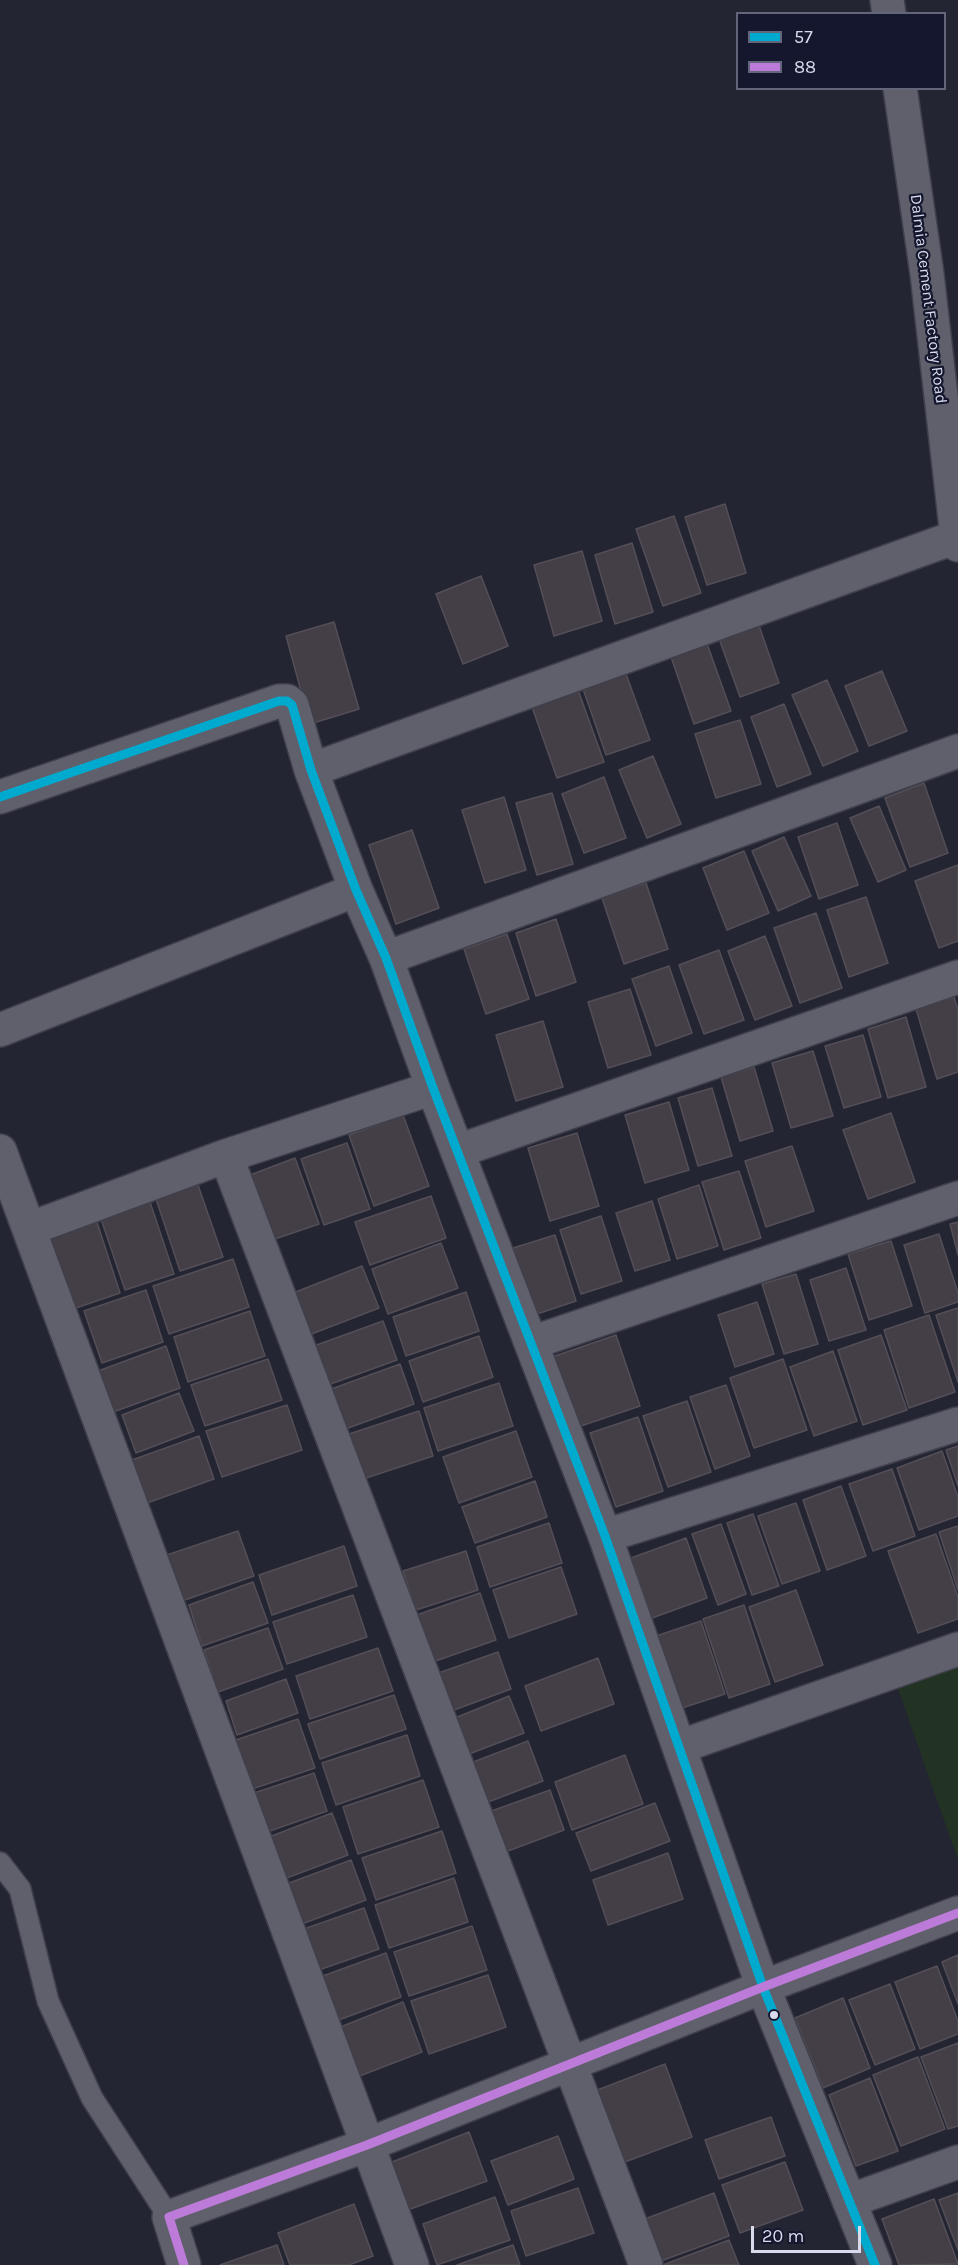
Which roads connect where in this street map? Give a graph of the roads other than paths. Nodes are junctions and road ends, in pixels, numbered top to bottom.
1 (900, 90) edge
2 (957, 541) edge
3 (958, 751) edge
4 (312, 770) junction
5 (0, 797) edge
6 (356, 890) junction
7 (386, 958) junction
8 (958, 977) edge
9 (0, 1030) edge
10 (433, 1088) junction
11 (0, 1151) edge
12 (458, 1151) junction
13 (225, 1156) junction
14 (958, 1198) edge
15 (28, 1229) junction
16 (531, 1343) junction
17 (958, 1424) edge
18 (605, 1536) junction
19 (958, 1649) edge
20 (680, 1747) junction
21 (0, 1863) edge
22 (958, 1913) edge
23 (763, 1987) junction
24 (569, 2065) junction
25 (367, 2145) junction
26 (958, 2162) edge
27 (849, 2201) junction
28 (169, 2217) junction
29 (184, 2265) edge
30 (411, 2265) edge
31 (646, 2265) edge
32 (875, 2265) edge

1 - 2 street, Dalmia Cement Factory Road
2 - 4 street
3 - 7 street
4 - 5 street
4 - 6 street
6 - 7 street
6 - 9 street
7 - 10 street
8 - 12 street
10 - 12 street
10 - 13 street
11 - 15 street
12 - 16 street
13 - 15 street
13 - 24 street
14 - 16 street
15 - 25 street
16 - 18 street
17 - 18 street
18 - 20 street
19 - 20 street
20 - 23 street
21 - 28 lane
22 - 23 street
23 - 24 street
23 - 27 street
24 - 25 street
24 - 31 street
25 - 28 street
25 - 30 street
26 - 27 street
27 - 32 street
28 - 29 street

